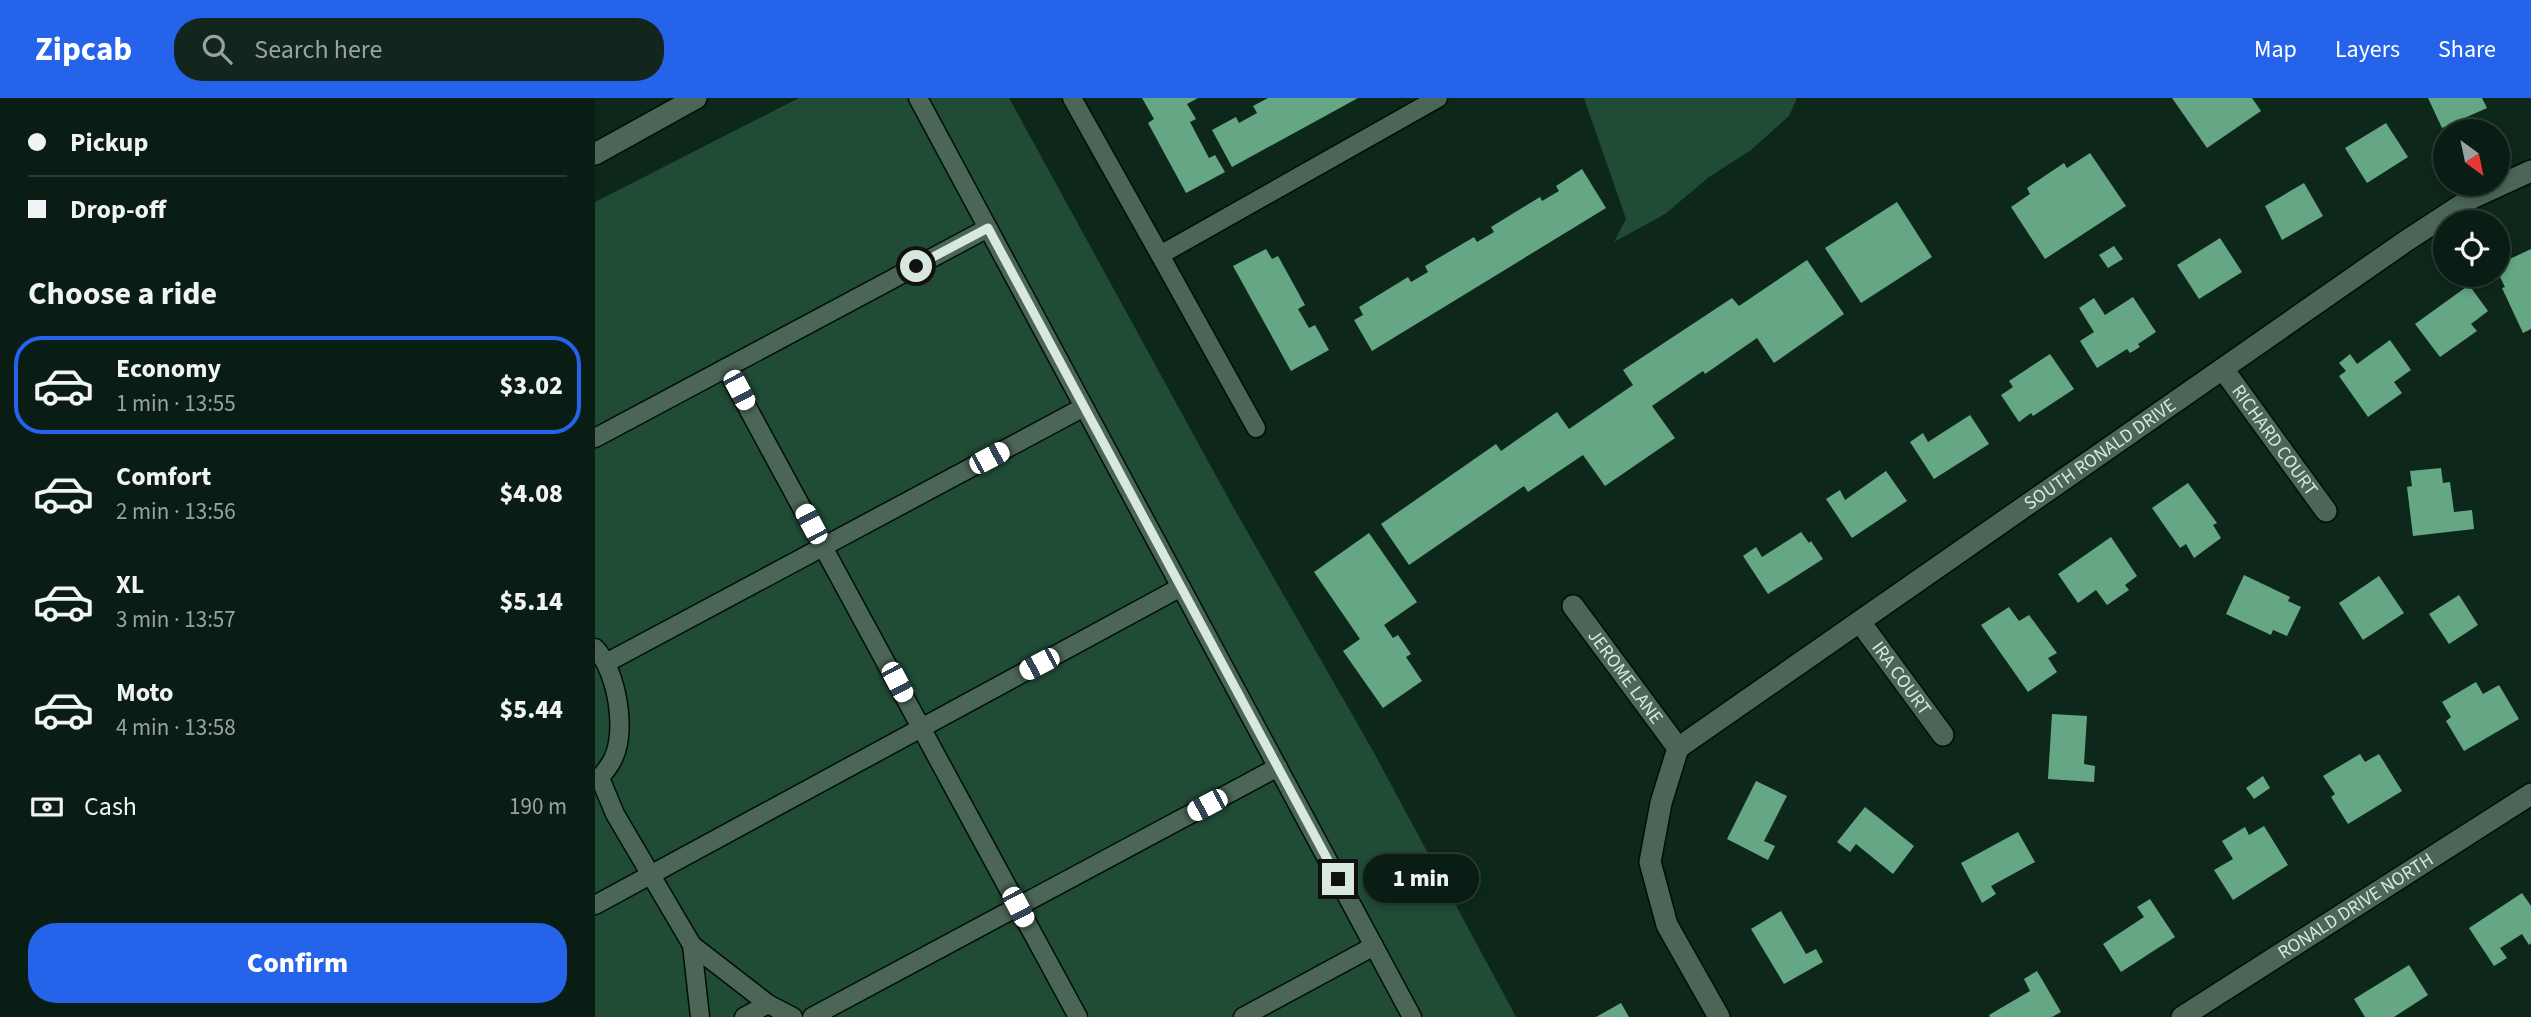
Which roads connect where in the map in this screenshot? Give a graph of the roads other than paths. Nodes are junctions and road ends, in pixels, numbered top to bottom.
1 (696, 98) edge
2 (918, 98) edge
3 (1072, 98) edge
4 (1438, 98) edge
5 (595, 154) edge
6 (2531, 171) edge
7 (988, 228) junction
8 (1160, 255) junction
9 (726, 368) junction
10 (2223, 369) junction
11 (1084, 407) junction
12 (1256, 428) dead end
13 (595, 438) edge
14 (2326, 511) dead end
15 (823, 547) junction
16 (1181, 587) junction
17 (1573, 606) dead end
18 (1860, 622) junction
19 (595, 648) edge
20 (607, 663) junction
21 (921, 728) junction
22 (1943, 734) dead end
23 (1678, 748) junction
24 (1278, 767) junction
25 (598, 777) edge
26 (2531, 794) edge
27 (651, 874) junction
28 (595, 905) edge
29 (1018, 907) junction
30 (692, 945) junction
31 (1374, 946) junction
32 (768, 1003) junction
33 (700, 1017) edge
34 (744, 1017) edge
35 (793, 1017) edge
36 (813, 1017) edge
37 (1078, 1017) edge
38 (1243, 1017) edge
39 (1412, 1017) edge
40 (1719, 1017) edge
41 (2182, 1017) edge

1 - 5 street
2 - 7 lane
3 - 8 lane
4 - 8 lane
6 - 10 street, SOUTH RONALD DRIVE
7 - 9 lane
7 - 11 lane
8 - 12 lane
9 - 13 lane
9 - 15 lane
10 - 14 street, RICHARD COURT
10 - 18 street, SOUTH RONALD DRIVE
11 - 15 lane
11 - 16 lane
15 - 20 lane
15 - 21 lane
16 - 21 lane
16 - 24 lane
17 - 23 street, JEROME LANE
18 - 22 street, IRA COURT
18 - 23 street, SOUTH RONALD DRIVE
19 - 20 lane
20 - 25 lane
21 - 27 lane
21 - 29 lane
23 - 40 street
24 - 29 lane
24 - 31 lane
25 - 27 lane
26 - 41 street, RONALD DRIVE NORTH
27 - 28 lane
27 - 30 lane
29 - 36 lane
29 - 37 lane
30 - 32 lane
30 - 33 lane
31 - 38 lane
31 - 39 lane
32 - 34 lane
32 - 35 lane

